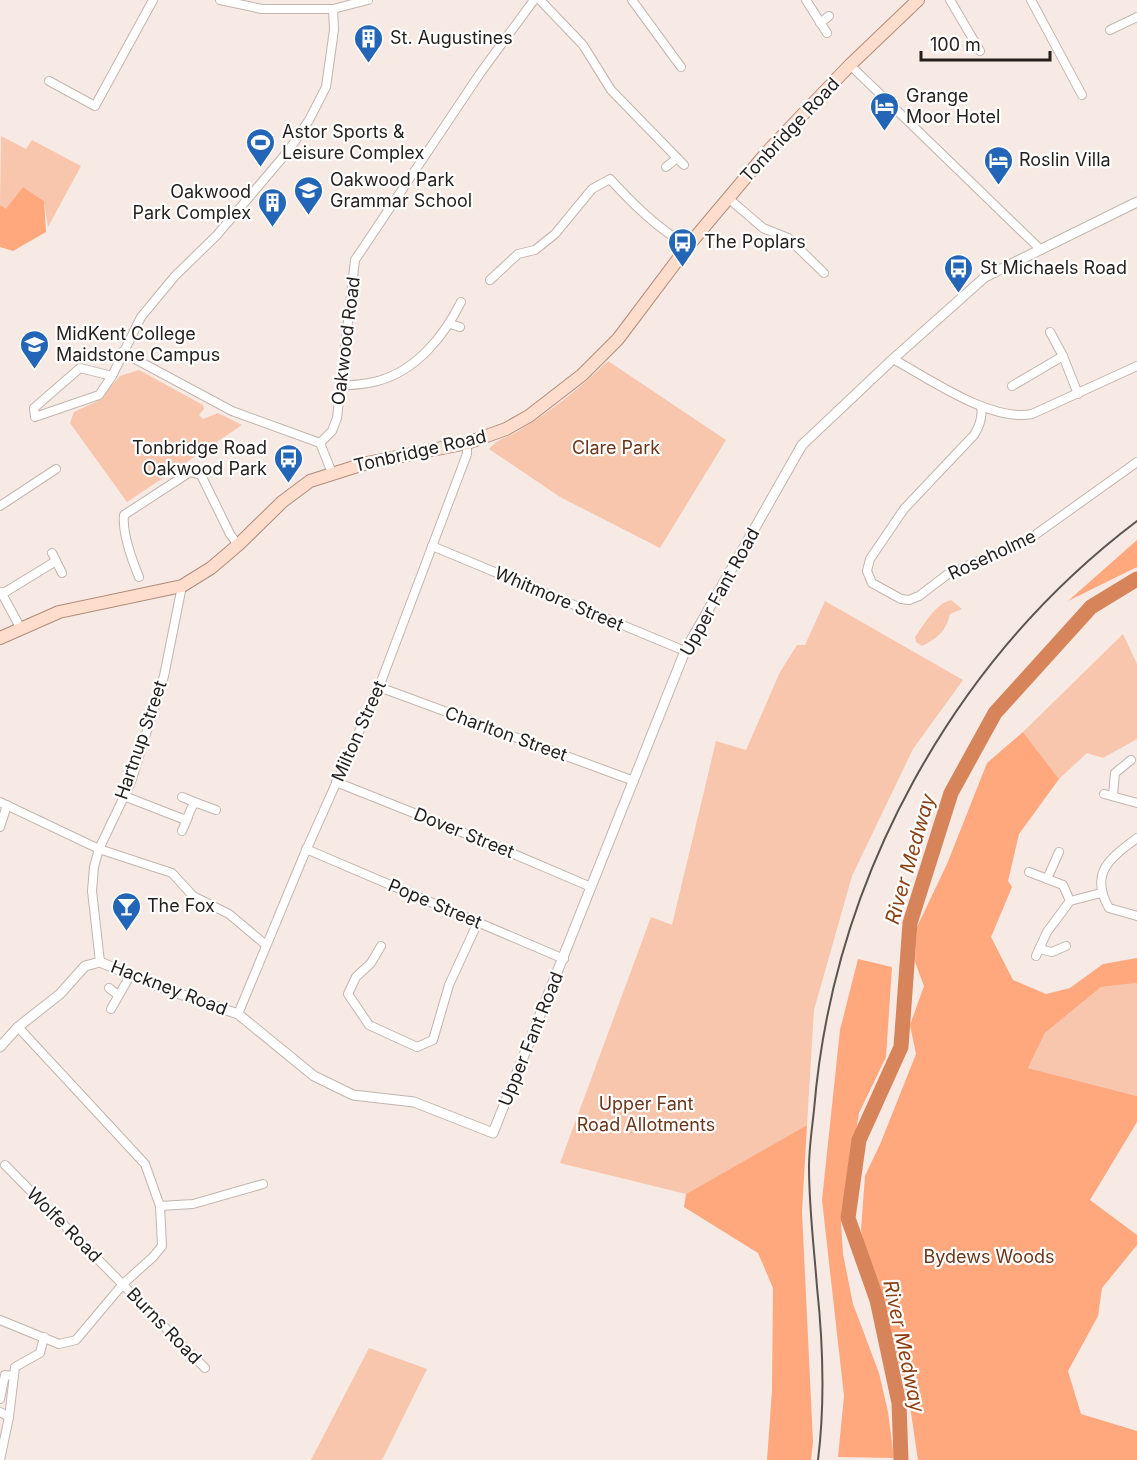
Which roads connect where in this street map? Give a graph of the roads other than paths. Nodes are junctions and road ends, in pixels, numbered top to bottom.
1 (153, 0) edge
2 (220, 0) edge
3 (368, 0) edge
4 (534, 0) edge
5 (540, 0) edge
6 (632, 0) edge
7 (806, 0) edge
8 (950, 0) edge
9 (1031, 0) edge
10 (914, 1) edge
11 (333, 9) junction
12 (829, 16) dead end
13 (1137, 17) edge
14 (820, 23) junction
15 (1110, 30) dead end
16 (827, 33) dead end
17 (980, 51) dead end
18 (850, 65) junction
19 (681, 67) dead end
20 (49, 81) dead end
21 (1082, 95) dead end
22 (677, 158) junction
23 (684, 165) dead end
24 (666, 167) dead end
25 (728, 198) junction
26 (1137, 202) edge
27 (688, 246) junction
28 (1041, 250) junction
29 (824, 273) dead end
30 (490, 280) dead end
31 (461, 302) dead end
32 (450, 324) junction
33 (460, 327) dead end
34 (1050, 332) dead end
35 (122, 352) junction
36 (1063, 356) junction
37 (893, 359) junction
38 (1137, 366) edge
39 (112, 376) junction
40 (341, 386) junction
41 (1012, 386) dead end
42 (1078, 394) junction
43 (981, 407) junction
44 (320, 443) junction
45 (467, 443) junction
46 (1137, 462) edge
47 (56, 469) dead end
48 (332, 473) junction
49 (0, 506) edge
50 (238, 545) junction
51 (432, 546) junction
52 (51, 552) dead end
53 (56, 561) junction
54 (62, 573) dead end
55 (139, 577) dead end
56 (182, 586) junction
57 (1, 592) edge
58 (20, 627) junction
59 (0, 638) edge
60 (685, 651) junction
61 (378, 687) junction
62 (1131, 760) dead end
63 (634, 781) junction
64 (336, 782) junction
65 (1104, 794) dead end
66 (1113, 795) junction
67 (124, 796) junction
68 (182, 797) dead end
69 (3, 803) edge
70 (197, 803) junction
71 (1137, 803) edge
72 (216, 810) dead end
73 (188, 817) junction
74 (0, 827) edge
75 (182, 831) dead end
76 (1137, 838) edge
77 (99, 849) junction
78 (306, 849) junction
79 (1059, 852) dead end
80 (1029, 872) dead end
81 (1047, 879) junction
82 (591, 887) junction
83 (1101, 893) junction
84 (1070, 901) junction
85 (1137, 916) edge
86 (478, 922) junction
87 (266, 945) junction
88 (381, 946) dead end
89 (1066, 946) dead end
90 (564, 959) junction
91 (100, 962) junction
92 (130, 974) junction
93 (109, 988) dead end
94 (118, 995) junction
95 (111, 1009) dead end
96 (238, 1014) junction
97 (18, 1027) junction
98 (0, 1047) edge
99 (493, 1133) joint
100 (5, 1165) dead end
101 (263, 1184) dead end
102 (160, 1206) junction
103 (123, 1284) junction
104 (0, 1320) edge
105 (44, 1337) junction
106 (205, 1368) dead end
107 (13, 1376) junction
108 (0, 1399) edge
109 (0, 1412) edge
110 (9, 1417) junction
111 (0, 1460) edge

1 - 20 street
2 - 11 street
3 - 11 street
4 - 40 street, Oakwood Road
5 - 22 street
6 - 19 street
7 - 14 street
8 - 17 street
9 - 21 street
10 - 18 main road, Tonbridge Road
11 - 35 street
12 - 14 street
13 - 15 street
14 - 16 street
18 - 25 main road, Tonbridge Road
18 - 28 street
22 - 23 street
22 - 24 street
25 - 27 main road, Tonbridge Road
25 - 29 street
26 - 28 street, Upper Fant Road
27 - 30 street
27 - 45 main road, Tonbridge Road
28 - 37 street, Upper Fant Road
31 - 32 street
32 - 33 street
32 - 40 street
34 - 36 street
35 - 39 street
35 - 44 street
36 - 41 street
36 - 42 street
37 - 43 street
37 - 60 street, Upper Fant Road
38 - 42 street
39 - 39 street
40 - 44 street, Oakwood Road
42 - 43 street
43 - 46 street, Roseholme
44 - 48 street
45 - 48 main road, Tonbridge Road
45 - 51 street, Milton Street
47 - 49 street
48 - 50 main road, Tonbridge Road
50 - 55 street
50 - 56 main road, Tonbridge Road
51 - 60 street, Whitmore Street
51 - 61 street, Milton Street
52 - 53 street
53 - 54 street
53 - 57 street
56 - 58 main road, Tonbridge Road
56 - 67 street, Hartnup Street
57 - 58 street
58 - 59 main road, Tonbridge Road
60 - 63 street, Upper Fant Road
61 - 63 street, Charlton Street
61 - 64 street, Milton Street
62 - 66 street
63 - 82 street, Upper Fant Road
64 - 78 street, Milton Street
64 - 82 street, Dover Street
65 - 66 street
66 - 71 street
67 - 73 street
67 - 77 street, Hartnup Street
68 - 70 street
69 - 74 street
69 - 77 street
70 - 72 street
70 - 73 street
73 - 75 street
76 - 83 street
77 - 87 street
77 - 91 street, Hartnup Street
78 - 86 street, Pope Street
78 - 87 street, Milton Street
79 - 81 street
80 - 81 street
81 - 84 street
82 - 90 street, Upper Fant Road
83 - 84 street
83 - 85 street
84 - 89 street
86 - 88 street
86 - 90 street, Pope Street
87 - 96 street, Milton Street
90 - 99 street, Upper Fant Road
91 - 92 street, Hackney Road
91 - 97 street
92 - 94 street
92 - 96 street, Hackney Road
93 - 94 street
94 - 95 street
96 - 99 street, Hackney Road
97 - 98 street
97 - 102 street
100 - 103 street, Wolfe Road
101 - 102 street
102 - 103 street
103 - 105 street
103 - 106 street, Burns Road
104 - 105 street
105 - 107 street
107 - 108 street
107 - 110 street
109 - 110 street
110 - 111 street

